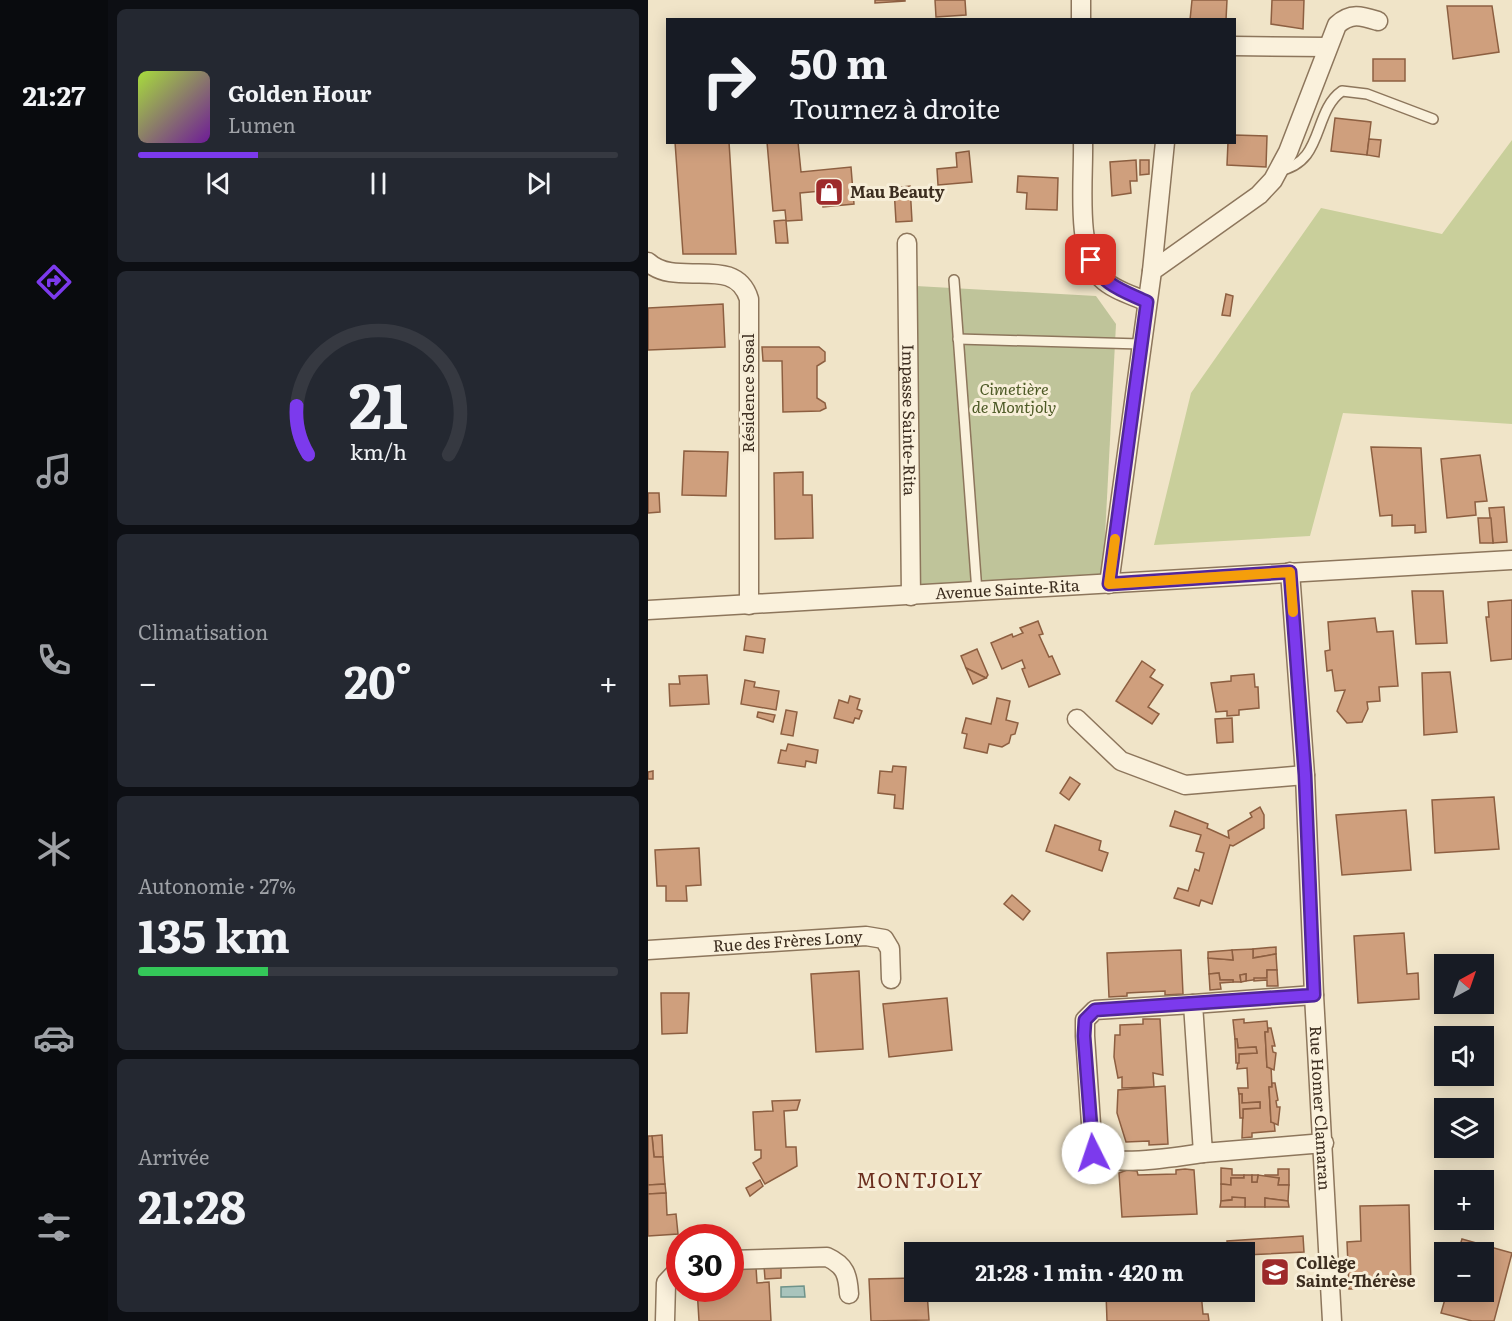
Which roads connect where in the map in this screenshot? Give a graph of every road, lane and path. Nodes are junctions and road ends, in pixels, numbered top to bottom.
1 (1081, 0) edge
2 (1081, 18) edge
3 (1378, 21) dead end
4 (1236, 46) edge
5 (1327, 47) junction
6 (1433, 119) dead end
7 (1083, 144) edge
8 (1165, 144) edge
9 (1278, 171) junction
10 (907, 243) dead end
11 (648, 262) edge
12 (1152, 271) junction
13 (954, 280) dead end
14 (1147, 302) junction
15 (958, 339) junction
16 (1141, 344) junction
17 (1512, 560) edge
18 (1290, 572) junction
19 (1109, 584) junction
20 (977, 592) junction
21 (911, 596) junction
22 (749, 605) junction
23 (648, 610) edge
24 (1077, 719) dead end
25 (1305, 775) junction
26 (648, 950) edge
27 (891, 979) dead end
28 (1314, 995) junction
29 (1193, 1004) junction
30 (1324, 1143) junction
31 (1203, 1153) junction
32 (744, 1260) edge
33 (666, 1283) edge
34 (849, 1294) dead end
35 (665, 1321) edge
36 (1332, 1321) edge

1 - 2 street
3 - 5 street
4 - 5 street
5 - 9 street
6 - 9 lane
7 - 14 street
8 - 12 street
9 - 12 street
10 - 21 street, Impasse Sainte-Rita
11 - 22 street, Résidence Sosal
12 - 14 street
13 - 15 lane
14 - 16 street
15 - 16 lane
15 - 20 lane
16 - 19 street
17 - 18 street, Avenue Sainte-Rita
18 - 19 street, Avenue Sainte-Rita
18 - 25 street, Rue Homer Clamaran
19 - 20 street, Avenue Sainte-Rita
20 - 21 street, Avenue Sainte-Rita
21 - 22 street, Avenue Sainte-Rita
22 - 23 street, Avenue Sainte-Rita
24 - 25 street
25 - 28 street, Rue Homer Clamaran
26 - 27 street, Rue des Frères Lony
28 - 29 street
28 - 30 street, Rue Homer Clamaran
29 - 31 street
29 - 31 street
30 - 31 street
30 - 36 street, Rue Homer Clamaran
32 - 34 street
33 - 35 street

